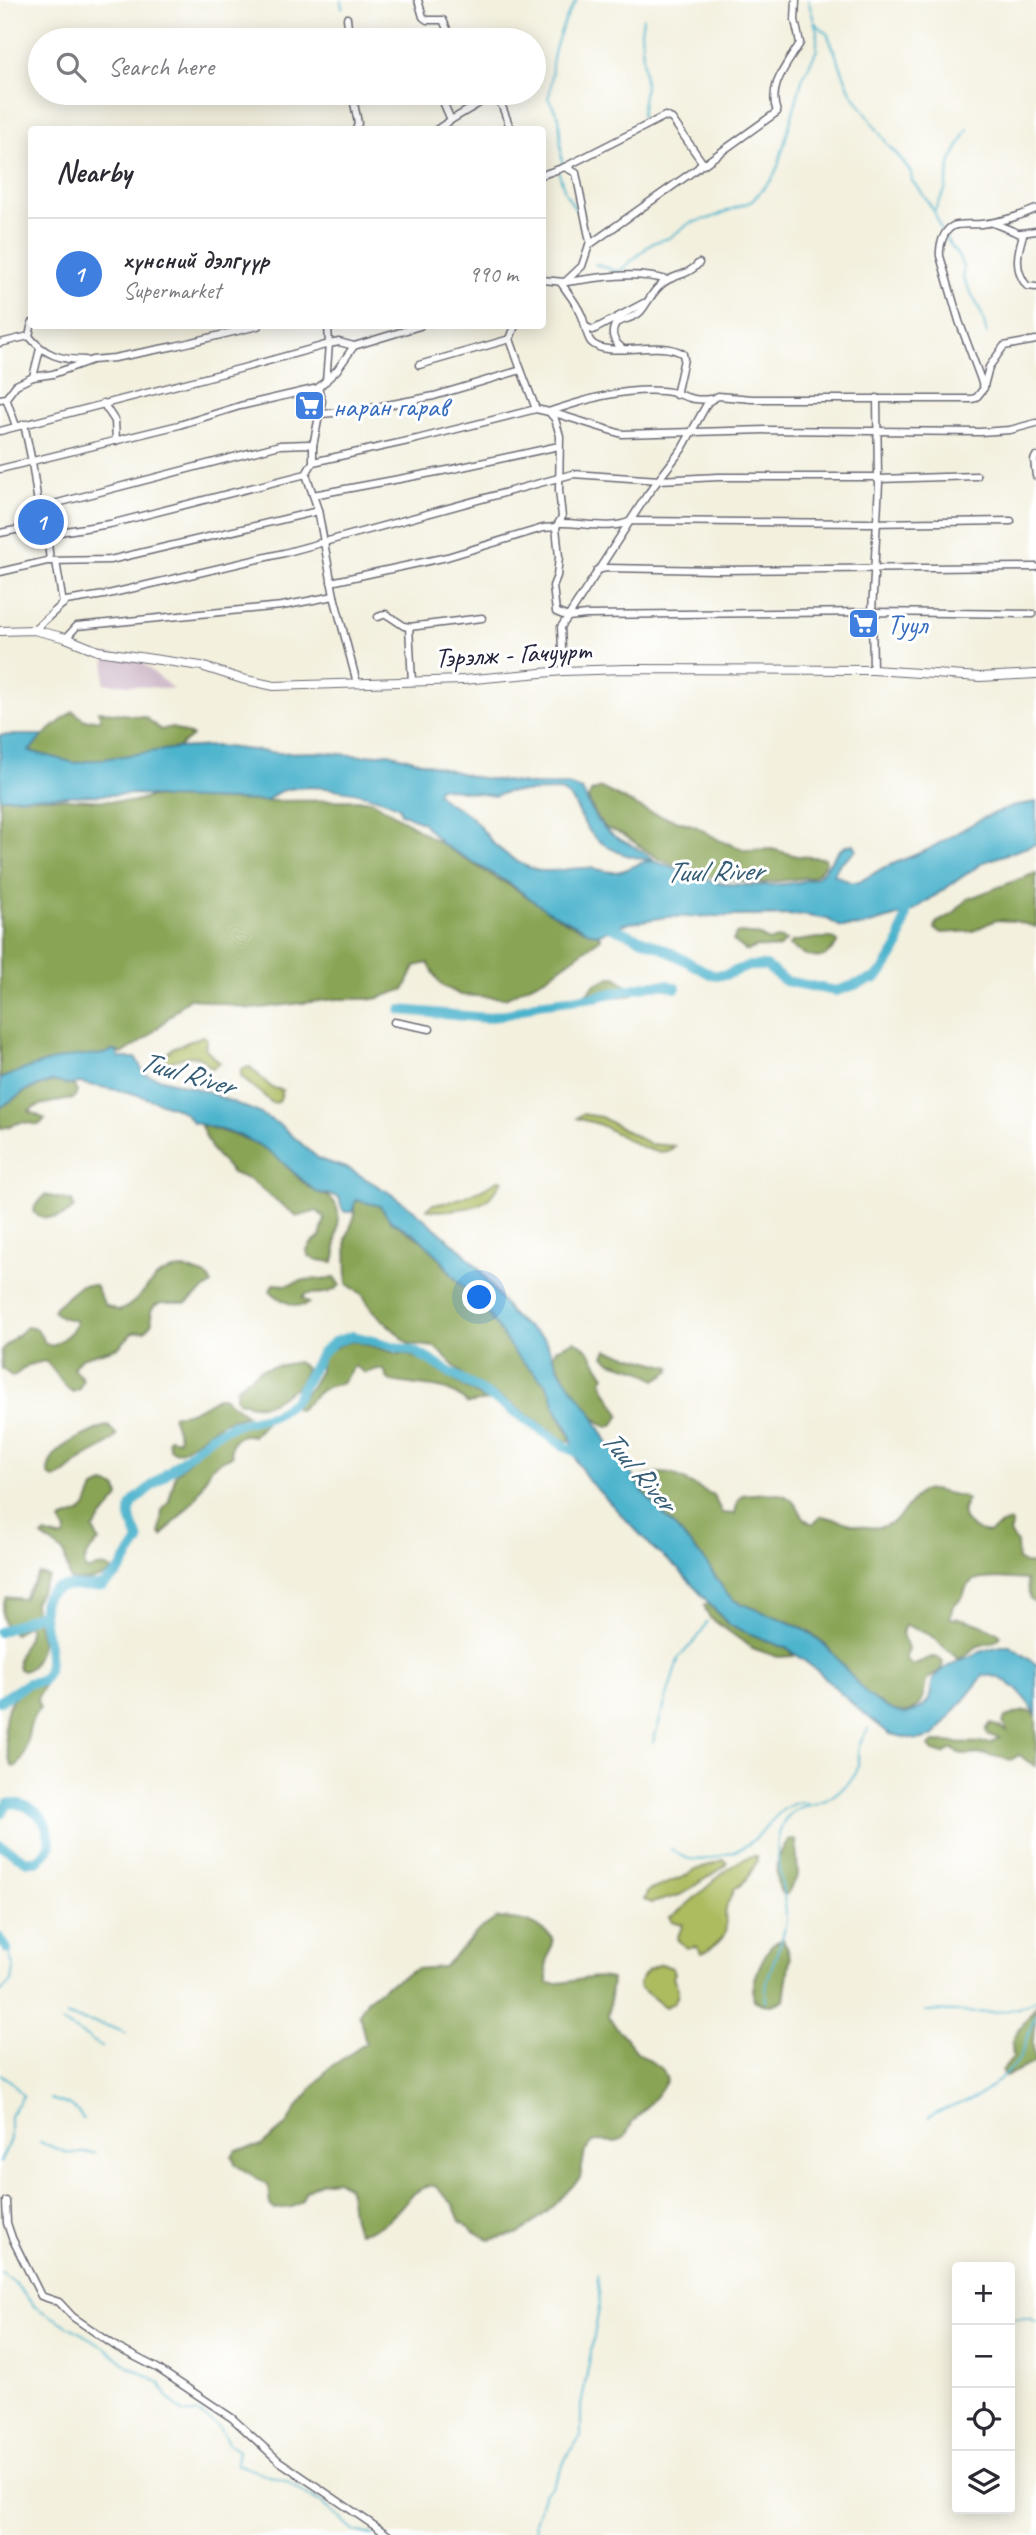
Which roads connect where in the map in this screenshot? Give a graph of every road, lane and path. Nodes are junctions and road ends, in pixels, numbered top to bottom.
1 (418, 0) edge
2 (796, 0) edge
3 (347, 18) dead end
4 (348, 28) edge
5 (447, 28) edge
6 (354, 105) edge
7 (444, 105) edge
8 (476, 105) edge
9 (502, 105) edge
10 (451, 120) junction
11 (357, 126) edge
12 (442, 126) edge
13 (509, 126) edge
14 (703, 165) junction
15 (565, 167) junction
16 (546, 174) edge
17 (1036, 209) edge
18 (993, 223) junction
19 (1036, 232) edge
20 (1021, 233) junction
21 (589, 245) junction
22 (699, 263) dead end
23 (667, 280) junction
24 (546, 281) edge
25 (563, 283) junction
26 (1036, 287) edge
27 (646, 302) junction
28 (586, 327) junction
29 (31, 329) edge
30 (246, 329) edge
31 (328, 329) edge
32 (395, 329) edge
33 (411, 329) edge
34 (514, 329) edge
35 (396, 334) junction
36 (29, 336) junction
37 (510, 339) junction
38 (1036, 340) edge
39 (0, 343) edge
40 (329, 344) junction
41 (354, 346) junction
42 (622, 348) junction
43 (40, 349) junction
44 (92, 360) junction
45 (419, 365) dead end
46 (521, 370) junction
47 (33, 377) junction
48 (326, 381) junction
49 (318, 388) junction
50 (984, 388) junction
51 (676, 395) junction
52 (712, 398) junction
53 (877, 398) junction
54 (3, 399) edge
55 (103, 403) junction
56 (536, 410) junction
57 (549, 412) junction
58 (321, 414) junction
59 (1036, 422) edge
60 (20, 425) junction
61 (0, 430) edge
62 (877, 432) junction
63 (690, 433) junction
64 (116, 441) junction
65 (313, 446) junction
66 (559, 446) junction
67 (1036, 456) edge
68 (32, 462) junction
69 (313, 462) junction
70 (0, 469) edge
71 (306, 474) junction
72 (977, 476) dead end
73 (1036, 476) edge
74 (560, 477) junction
75 (878, 479) junction
76 (659, 480) junction
77 (313, 495) junction
78 (318, 510) junction
79 (39, 511) junction
80 (631, 521) junction
81 (879, 521) junction
82 (1012, 521) dead end
83 (41, 525) junction
84 (557, 525) junction
85 (0, 533) edge
86 (47, 534) junction
87 (324, 541) junction
88 (53, 561) junction
89 (1036, 567) edge
90 (876, 568) junction
91 (597, 570) junction
92 (0, 572) edge
93 (331, 582) junction
94 (334, 596) junction
95 (63, 604) junction
96 (872, 612) junction
97 (1033, 614) dead end
98 (378, 617) dead end
99 (568, 617) junction
100 (482, 618) dead end
101 (409, 627) junction
102 (34, 629) junction
103 (0, 631) edge
104 (66, 638) junction
105 (873, 670) junction
106 (563, 671) junction
107 (1036, 674) edge
108 (412, 682) junction
109 (357, 683) junction
110 (394, 1022) dead end
111 (430, 1029) dead end
112 (6, 2201) dead end
113 (388, 2535) edge

1 - 5 street
2 - 14 street
3 - 4 street
6 - 11 street
7 - 10 street
8 - 10 street
9 - 13 street
10 - 12 street
14 - 15 street
14 - 21 street
15 - 16 street
15 - 21 street
17 - 18 street
18 - 20 street
18 - 50 street
19 - 20 street
20 - 26 street
21 - 25 street
22 - 23 street
23 - 25 street
23 - 27 street
24 - 25 street
25 - 28 street
27 - 28 street
27 - 42 street
28 - 42 street
29 - 36 street
30 - 44 street
31 - 40 street
32 - 35 street
33 - 35 street
34 - 37 street
35 - 41 street
36 - 39 street
36 - 43 street
37 - 45 street
37 - 46 street
38 - 50 street
40 - 41 street
40 - 48 street
40 - 55 street
41 - 48 street
42 - 51 street
43 - 44 street
43 - 47 street
44 - 47 street
46 - 56 street
46 - 58 street
47 - 54 street
48 - 49 street
49 - 58 street
49 - 64 street
50 - 53 street
51 - 52 street
51 - 57 street
52 - 53 street
52 - 63 street
53 - 62 street
54 - 60 street
55 - 60 street
55 - 64 street
56 - 57 street
56 - 69 street
57 - 63 street
57 - 66 street
58 - 65 street
59 - 62 street
60 - 61 street
60 - 68 street
62 - 63 street
62 - 75 street
63 - 76 street
64 - 68 street
65 - 69 street
65 - 79 street
66 - 74 street
66 - 77 street
67 - 73 street
68 - 70 street
68 - 79 street
69 - 71 street
71 - 77 street
71 - 86 street
72 - 75 street
74 - 76 street
74 - 84 street
74 - 87 street
75 - 76 street
75 - 81 street
76 - 80 street
77 - 78 street
78 - 87 street
78 - 88 street
79 - 83 street
80 - 81 street
80 - 84 street
80 - 91 street
81 - 82 street
81 - 90 street
83 - 85 street
83 - 86 street
84 - 93 street
84 - 99 street
86 - 88 street
87 - 93 street
87 - 95 street
88 - 92 street
88 - 95 street
89 - 90 street
90 - 91 street
90 - 96 street
91 - 99 street
93 - 94 street
94 - 104 street
94 - 109 street
95 - 102 street
96 - 97 street
96 - 99 street
96 - 105 street
98 - 101 street
99 - 106 street
100 - 101 street
101 - 108 street
102 - 103 main road, Тэрэлж - Гачуурт
102 - 104 main road, Тэрэлж - Гачуурт
104 - 109 main road, Тэрэлж - Гачуурт
105 - 106 main road, Тэрэлж - Гачуурт
105 - 107 main road, Тэрэлж - Гачуурт
106 - 108 main road, Тэрэлж - Гачуурт
108 - 109 main road, Тэрэлж - Гачуурт
110 - 111 street
112 - 113 street

